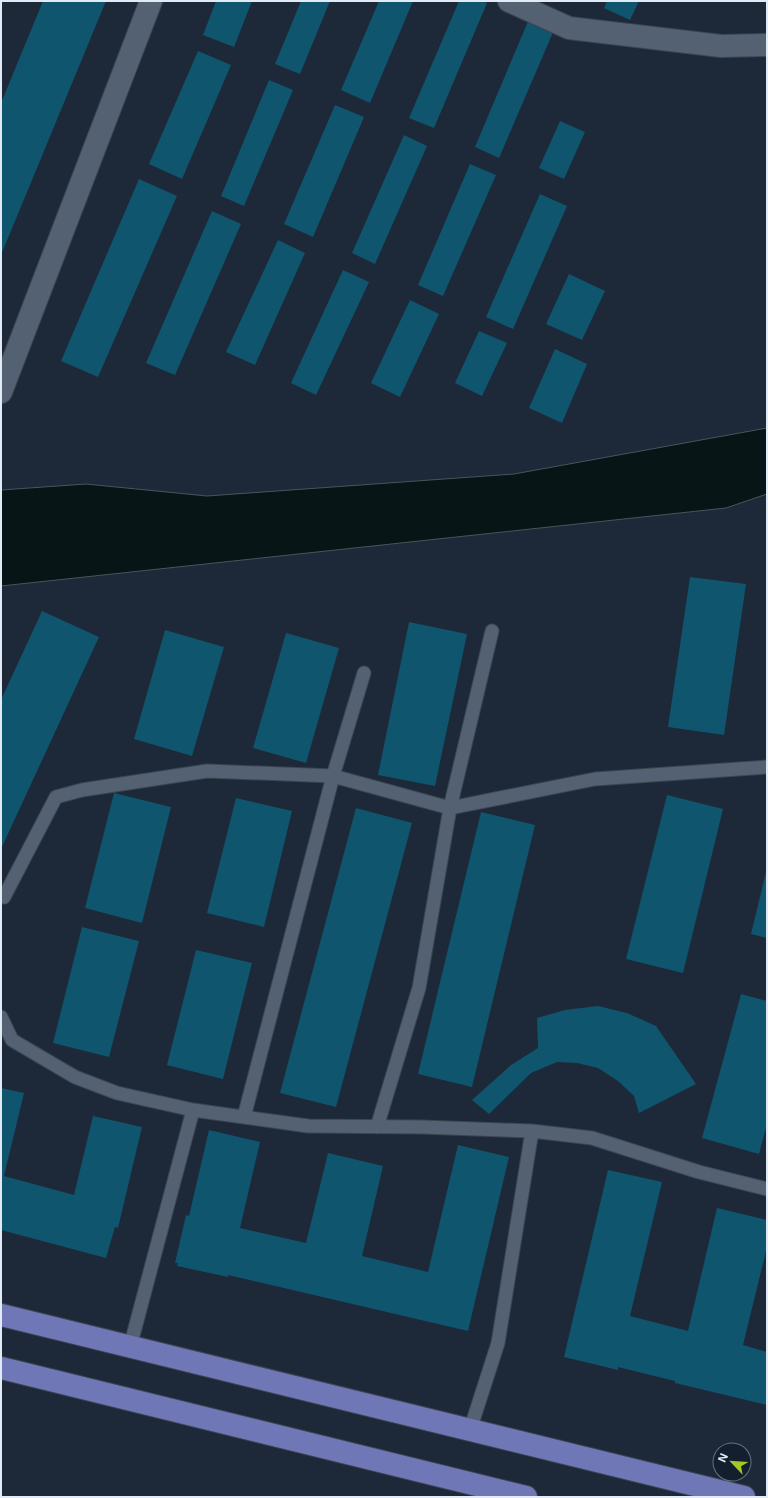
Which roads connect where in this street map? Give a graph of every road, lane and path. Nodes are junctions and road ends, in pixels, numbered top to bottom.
1 (151, 1) edge
2 (510, 1) edge
3 (767, 45) edge
4 (1, 392) edge
5 (492, 632) dead end
6 (364, 673) dead end
7 (767, 767) edge
8 (333, 776) junction
9 (450, 808) junction
10 (2, 899) edge
11 (1, 1017) edge
12 (193, 1110) junction
13 (244, 1117) junction
14 (377, 1127) junction
15 (532, 1131) junction
16 (767, 1189) edge
17 (1, 1315) edge
18 (130, 1347) junction
19 (1, 1368) edge
20 (470, 1430) junction
21 (526, 1497) edge
22 (744, 1497) edge

1 - 4 street
2 - 3 street
5 - 9 lane
6 - 8 lane
7 - 9 lane
8 - 9 lane
8 - 10 lane
8 - 13 lane
9 - 14 lane
11 - 12 lane
12 - 13 lane
12 - 18 lane
13 - 14 lane
14 - 15 lane
15 - 16 lane
15 - 20 lane
17 - 18 main road
18 - 20 main road
19 - 21 main road
20 - 22 main road

